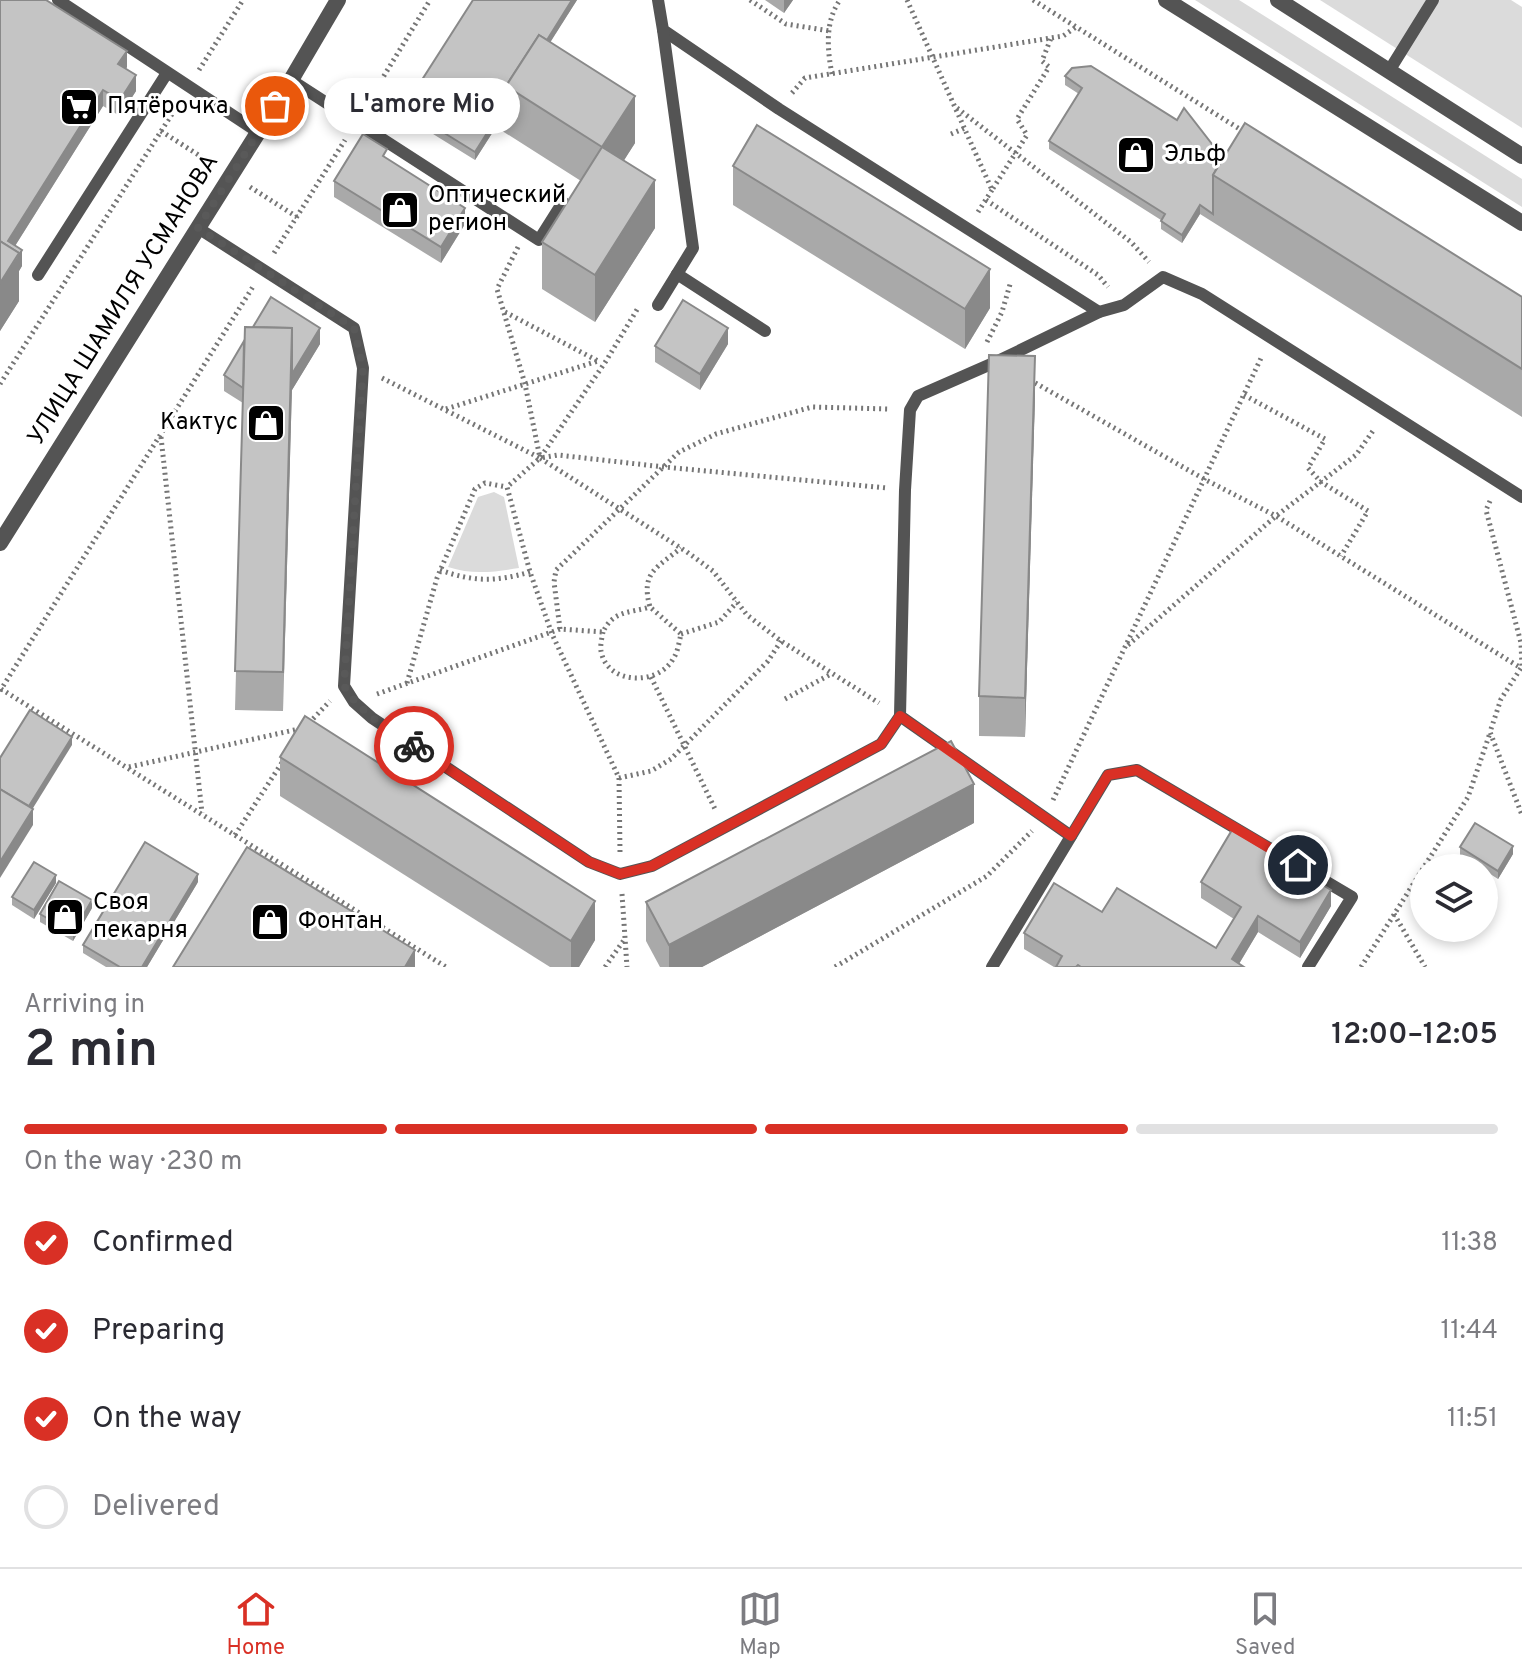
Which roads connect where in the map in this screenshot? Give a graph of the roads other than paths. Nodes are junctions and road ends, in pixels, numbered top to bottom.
1 (58, 0) edge
2 (338, 0) edge
3 (658, 0) edge
4 (1166, 0) edge
5 (1278, 0) edge
6 (1433, 0) edge
7 (663, 30) junction
8 (1389, 71) junction
9 (167, 73) junction
10 (291, 80) junction
11 (258, 132) junction
12 (1522, 156) edge
13 (563, 202) edge
14 (1522, 223) edge
15 (198, 228) junction
16 (677, 274) junction
17 (38, 275) dead end
18 (658, 305) road end
19 (1099, 312) junction
20 (765, 331) dead end
21 (1522, 497) edge
22 (0, 543) edge
23 (900, 716) junction
24 (1071, 836) junction
25 (992, 967) edge
26 (1308, 967) edge

1 - 9 lane
2 - 10 street, УЛИЦА ШАМИЛЯ УСМАНОВА
3 - 7 lane
4 - 14 street
5 - 8 street
6 - 8 lane
7 - 16 lane
7 - 19 lane
8 - 12 street
9 - 11 lane
9 - 17 lane
10 - 11 street, УЛИЦА ШАМИЛЯ УСМАНОВА
10 - 13 lane
11 - 15 street, УЛИЦА ШАМИЛЯ УСМАНОВА
15 - 22 street, УЛИЦА ШАМИЛЯ УСМАНОВА
15 - 23 lane
16 - 18 lane
16 - 20 lane
19 - 21 lane
19 - 23 lane
23 - 24 lane
24 - 25 lane
24 - 26 lane

